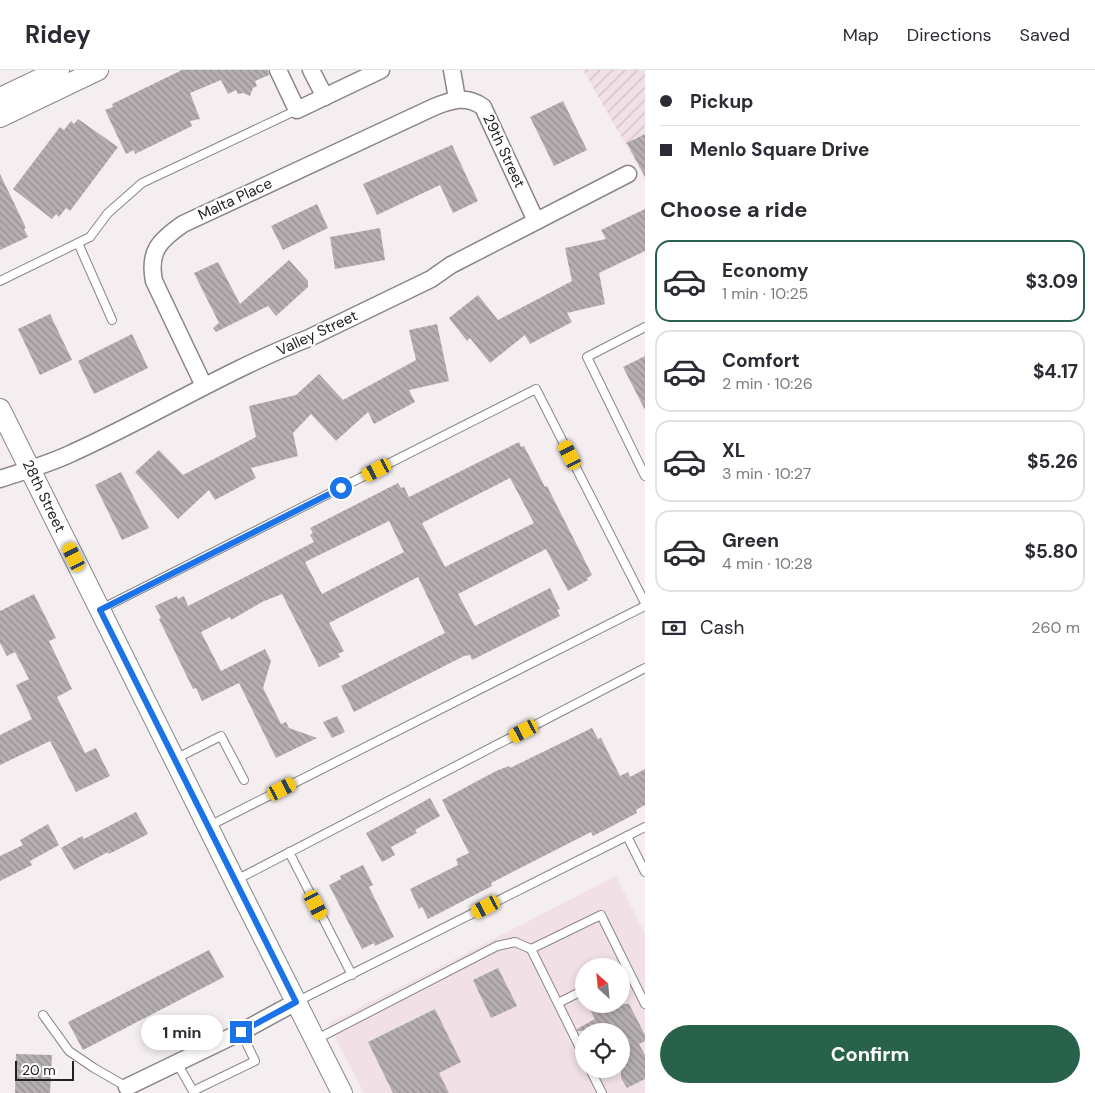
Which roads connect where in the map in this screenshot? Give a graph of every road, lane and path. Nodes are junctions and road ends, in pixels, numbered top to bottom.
1 (59, 70) edge
2 (98, 70) edge
3 (278, 70) edge
4 (311, 70) edge
5 (380, 70) edge
6 (452, 70) edge
7 (325, 96) junction
8 (0, 98) edge
9 (458, 100) junction
10 (297, 110) junction
11 (0, 116) edge
12 (628, 174) dead end
13 (536, 221) junction
14 (78, 243) junction
15 (0, 281) edge
16 (112, 320) dead end
17 (645, 327) edge
18 (204, 386) junction
19 (0, 409) edge
20 (31, 469) junction
21 (645, 476) edge
22 (0, 479) edge
23 (645, 605) edge
24 (100, 610) junction
25 (645, 668) edge
26 (176, 759) junction
27 (244, 780) dead end
28 (208, 826) junction
29 (645, 827) edge
30 (627, 836) junction
31 (289, 852) junction
32 (645, 872) edge
33 (234, 881) junction
34 (531, 949) junction
35 (619, 958) edge
36 (352, 975) junction
37 (630, 980) edge
38 (575, 994) edge
39 (296, 1002) junction
40 (558, 1003) junction
41 (645, 1004) edge
42 (43, 1015) dead end
43 (241, 1032) junction
44 (575, 1038) edge
45 (315, 1040) junction
46 (177, 1062) junction
47 (594, 1078) edge
48 (127, 1090) edge
49 (342, 1093) edge
50 (602, 1093) edge

1 - 8 street
2 - 11 street
3 - 10 street
4 - 7 street
5 - 7 street
6 - 9 street
7 - 10 street
9 - 13 street, 29th Street
9 - 18 street, Malta Place
10 - 14 lane
12 - 13 street, Valley Street
13 - 18 street, Valley Street
14 - 15 lane
14 - 16 lane
17 - 21 lane
18 - 20 street, Valley Street
19 - 20 street, 28th Street
20 - 22 street, Valley Street
20 - 24 street, 28th Street
23 - 24 lane
23 - 28 lane
24 - 26 street, 28th Street
25 - 31 lane
26 - 27 lane
26 - 28 street, 28th Street
28 - 33 street, 28th Street
29 - 30 lane
30 - 32 lane
30 - 36 lane
31 - 33 lane
31 - 36 lane
33 - 39 street, 28th Street
34 - 35 lane
34 - 40 lane
34 - 45 lane
36 - 39 lane
37 - 41 lane
38 - 40 lane
39 - 43 street
39 - 45 street, 28th Street
40 - 44 lane
42 - 48 lane
43 - 46 street
43 - 46 lane
45 - 49 street, 28th Street
46 - 48 street
47 - 50 lane

